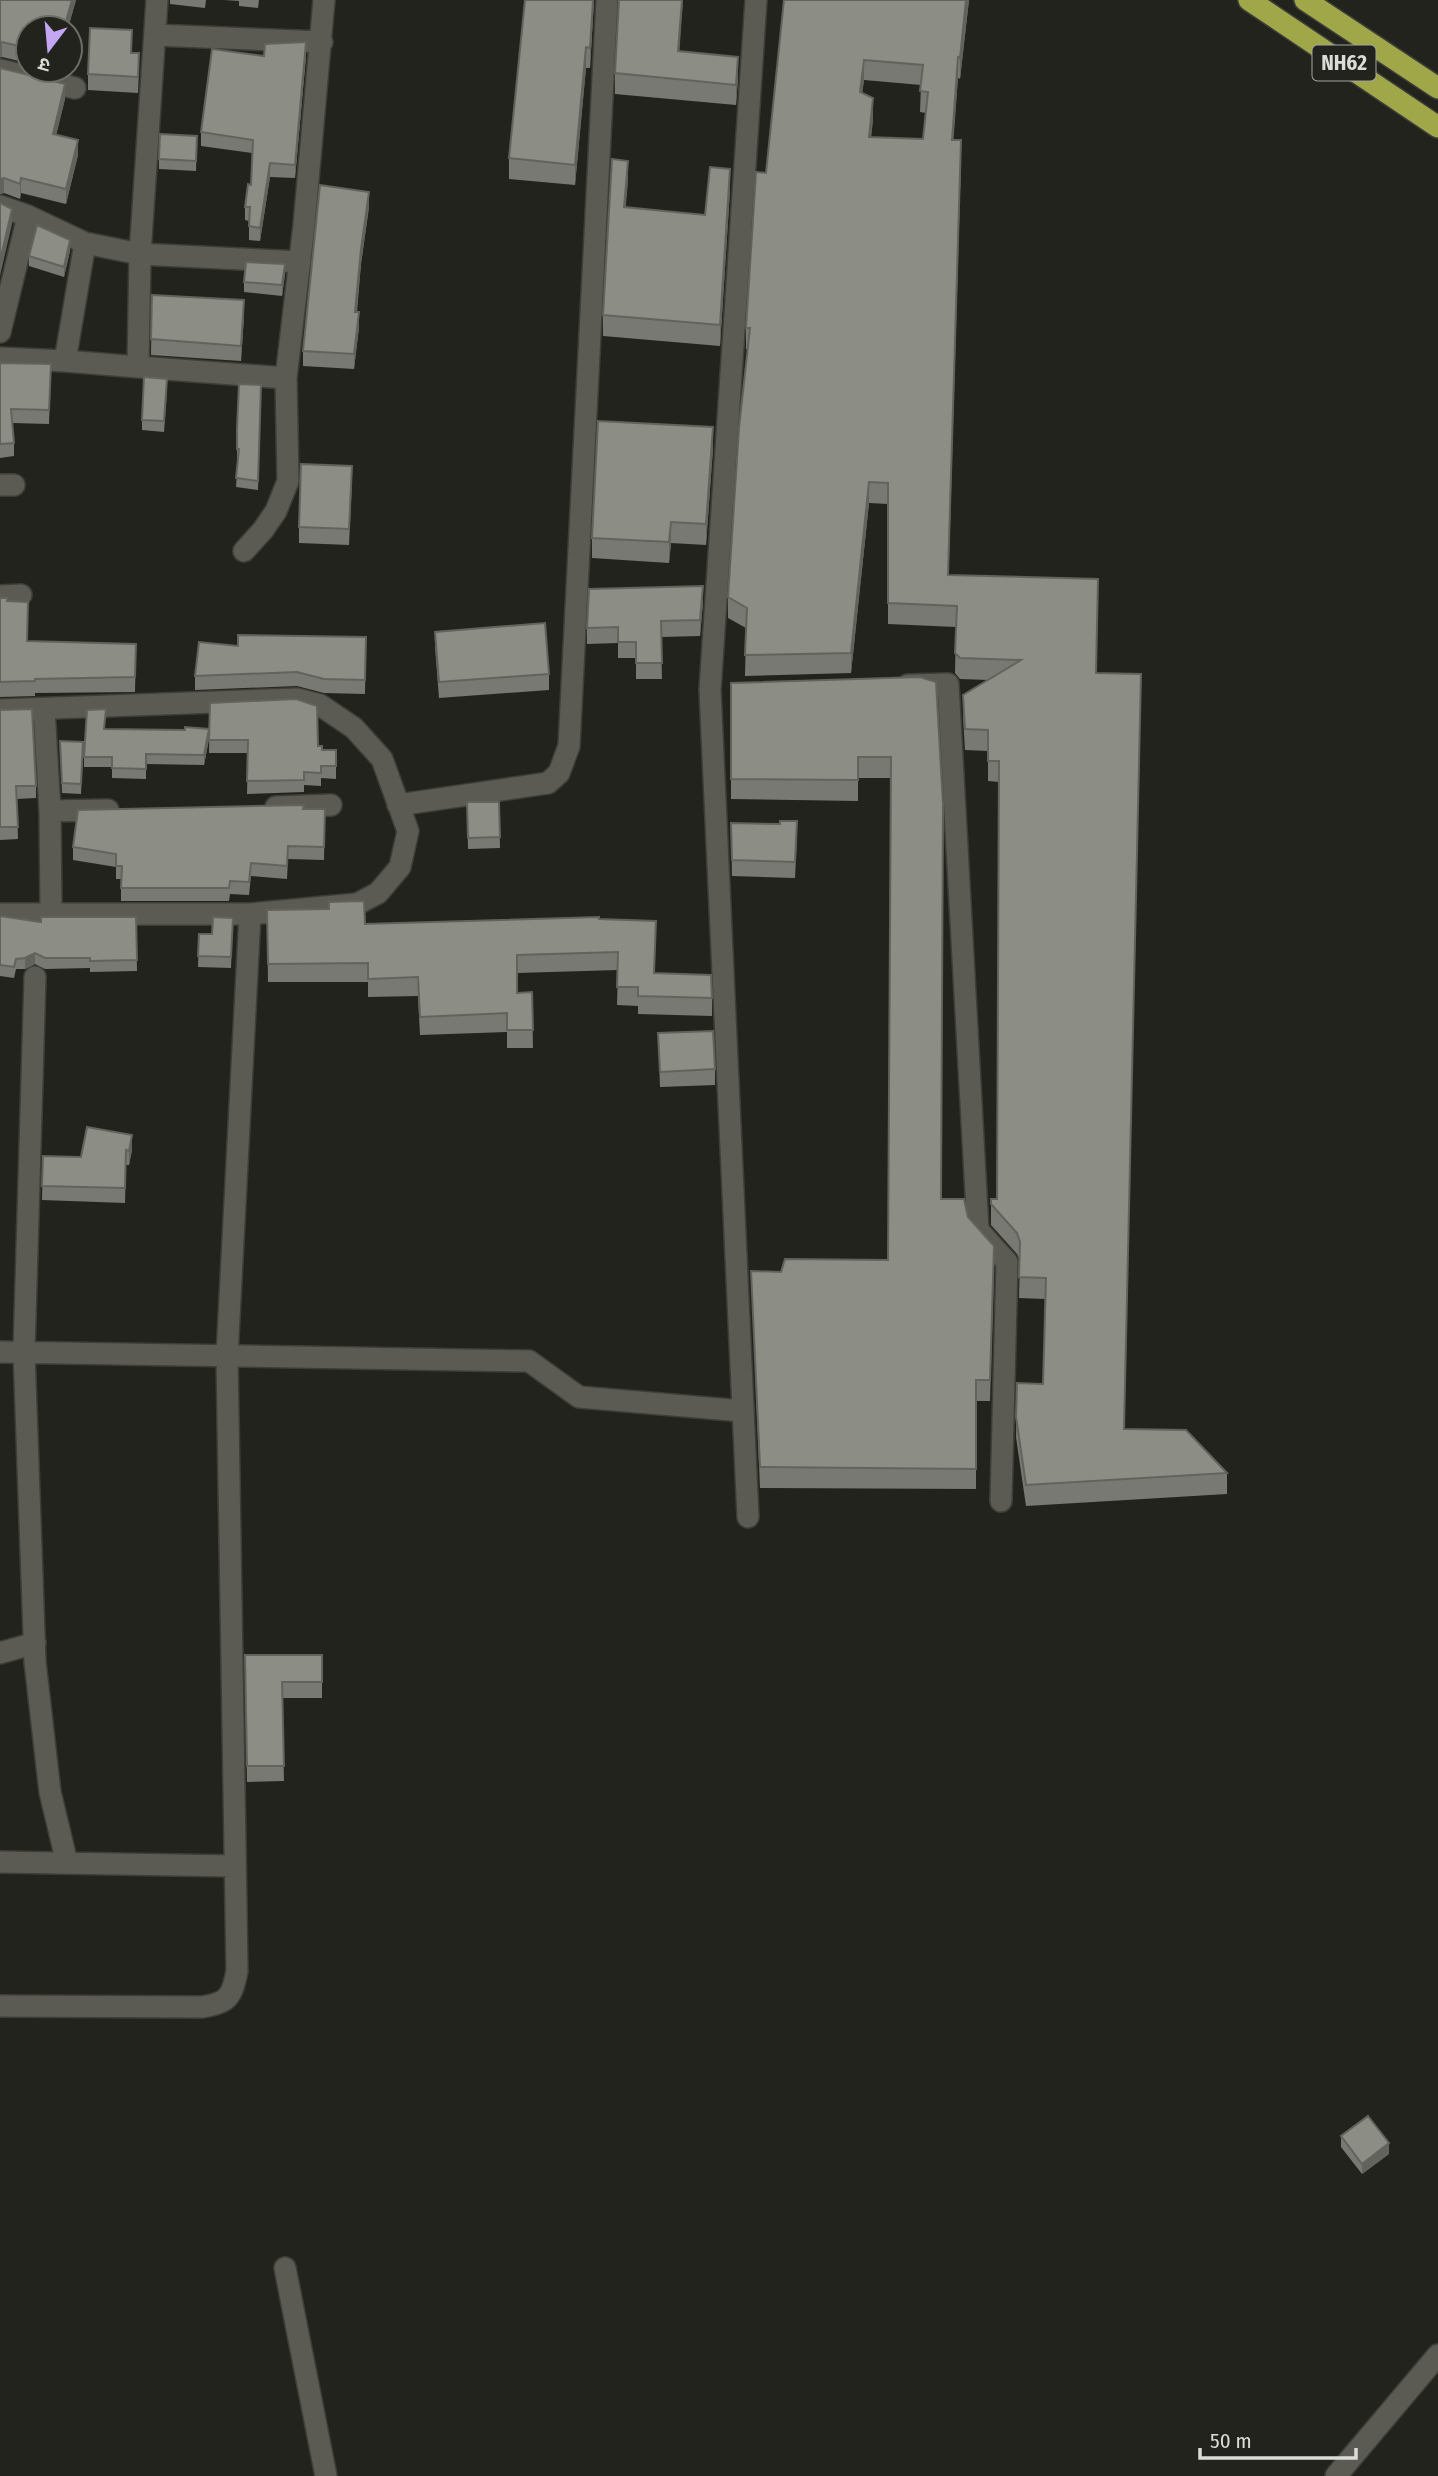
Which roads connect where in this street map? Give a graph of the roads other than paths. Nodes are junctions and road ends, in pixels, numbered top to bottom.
1 (157, 0) edge
2 (324, 0) edge
3 (607, 0) edge
4 (756, 0) edge
5 (1249, 0) edge
6 (1305, 0) edge
7 (155, 36) junction
8 (322, 42) junction
9 (0, 70) edge
10 (75, 88) dead end
11 (1438, 88) edge
12 (1438, 127) edge
13 (0, 206) edge
14 (28, 216) junction
15 (85, 243) junction
16 (140, 254) junction
17 (300, 261) junction
18 (0, 332) edge
19 (0, 358) edge
20 (65, 361) junction
21 (138, 367) junction
22 (286, 378) junction
23 (243, 551) dead end
24 (882, 686) edge
25 (737, 689) edge
26 (710, 690) junction
27 (44, 709) junction
28 (0, 710) edge
29 (398, 805) junction
30 (331, 806) dead end
31 (251, 807) edge
32 (131, 810) edge
33 (50, 811) junction
34 (0, 914) edge
35 (51, 914) junction
36 (250, 914) junction
37 (35, 977) dead end
38 (0, 1352) edge
39 (24, 1352) junction
40 (227, 1356) junction
41 (743, 1411) junction
42 (1001, 1501) dead end
43 (748, 1517) dead end
44 (35, 1643) junction
45 (0, 1653) edge
46 (0, 1862) edge
47 (67, 1863) junction
48 (235, 1866) junction
49 (0, 2006) edge
50 (285, 2268) dead end
51 (1438, 2355) edge
52 (326, 2476) edge
53 (1336, 2476) edge

1 - 7 street
2 - 8 street
3 - 29 street
4 - 26 street
5 - 12 highway, NH62
6 - 11 highway, NH62
7 - 8 street
7 - 16 street
8 - 17 street
9 - 10 street
13 - 14 street
14 - 15 street
14 - 18 street
15 - 16 street
15 - 20 street
16 - 17 street
16 - 21 street
17 - 22 street
19 - 20 street
20 - 21 street
21 - 22 street
22 - 23 street
24 - 42 street
25 - 26 street
26 - 41 street
27 - 28 street
27 - 29 street
27 - 33 street
29 - 36 street
30 - 31 street
32 - 33 street
33 - 35 street
34 - 35 street
35 - 36 street
36 - 40 street
37 - 39 street
38 - 39 street
39 - 40 street
39 - 44 street
40 - 41 street
40 - 48 street
41 - 43 street
44 - 45 street
44 - 47 street
46 - 47 street
47 - 48 street
48 - 49 street
50 - 52 street
51 - 53 street

